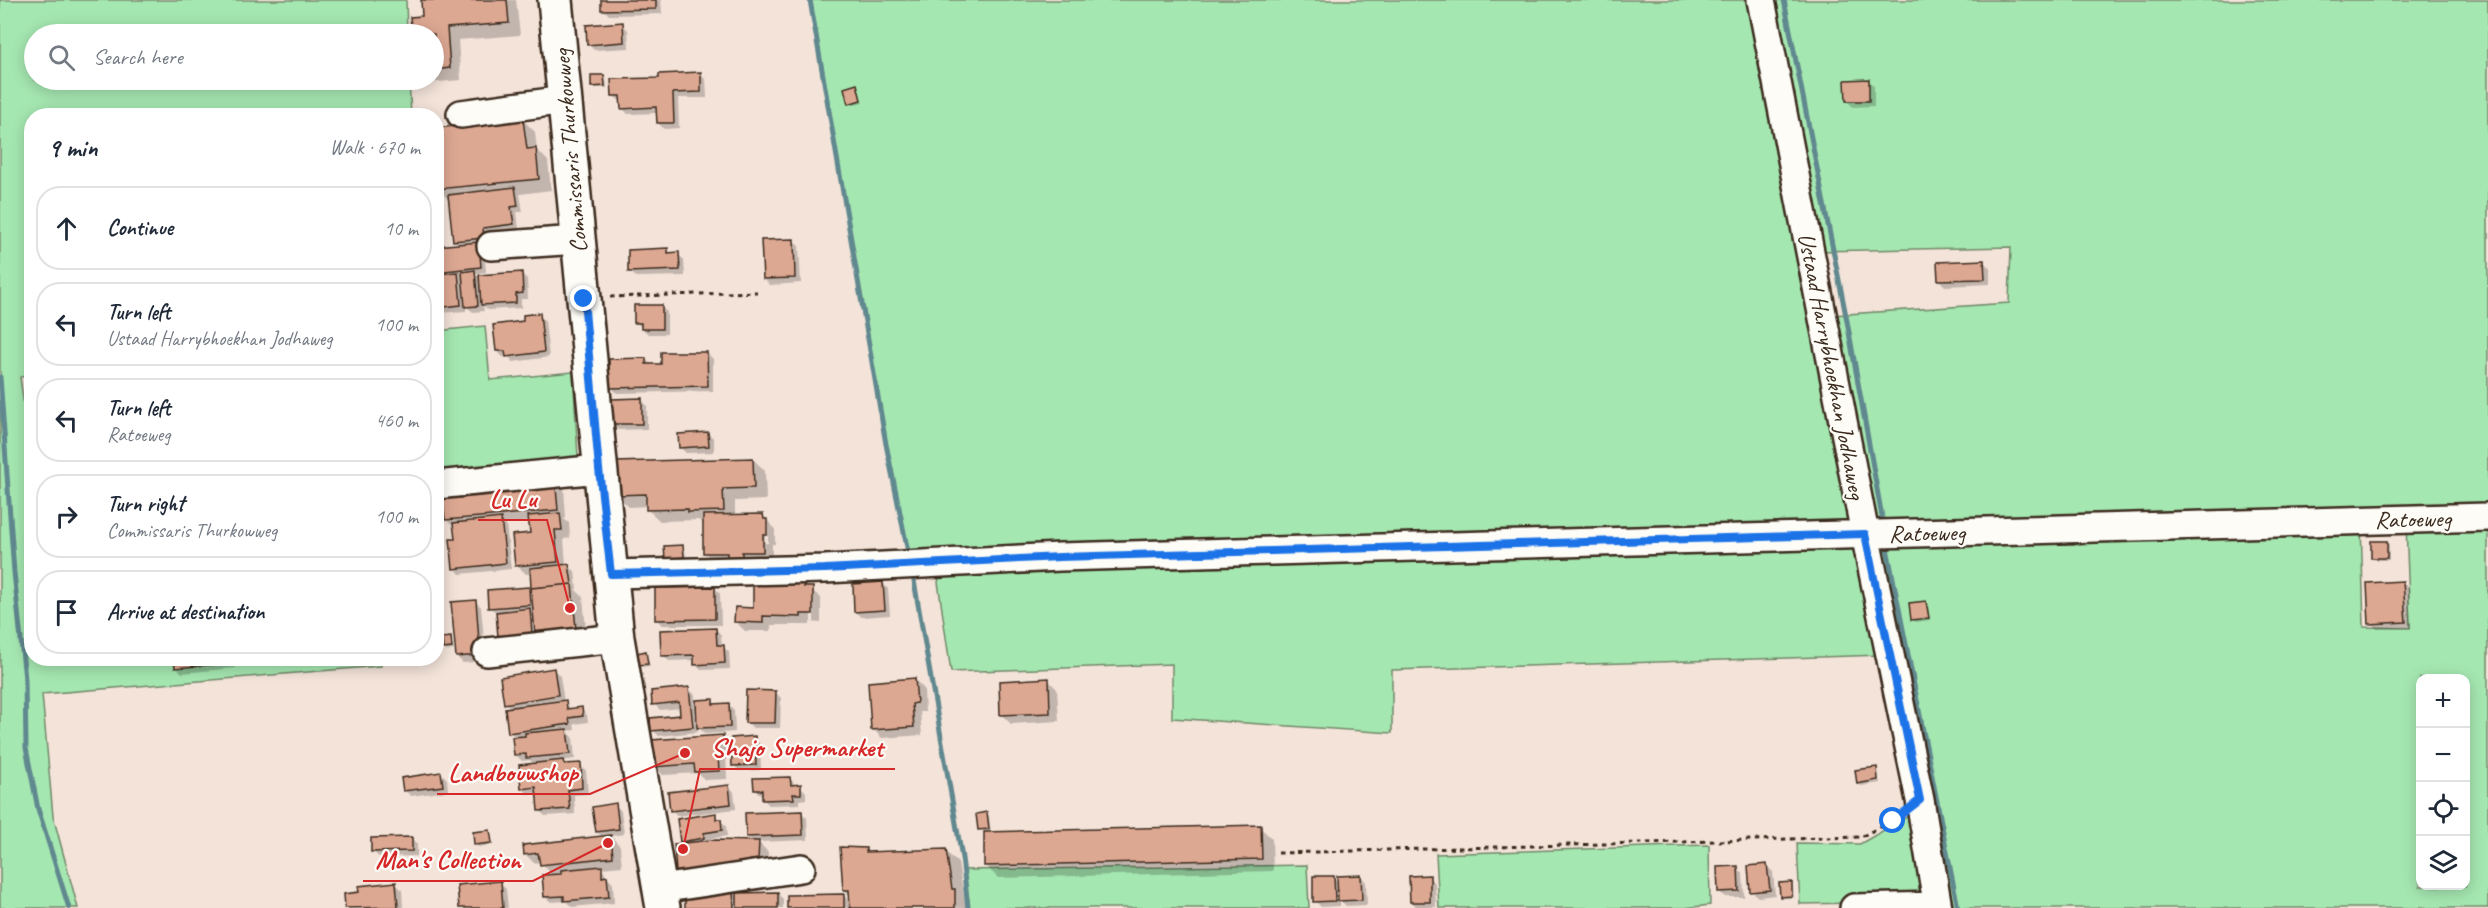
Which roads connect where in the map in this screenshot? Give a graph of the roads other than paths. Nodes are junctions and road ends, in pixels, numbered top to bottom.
1 (555, 0) edge
2 (1761, 0) edge
3 (565, 100) junction
4 (461, 114) dead end
5 (578, 240) junction
6 (491, 246) dead end
7 (599, 469) junction
8 (444, 484) edge
9 (2488, 517) edge
10 (1865, 534) junction
11 (611, 574) junction
12 (617, 638) junction
13 (487, 652) dead end
14 (801, 868) dead end
15 (661, 898) edge
16 (1937, 907) edge
17 (1854, 908) edge

1 - 3 main road, Commissaris Thurkowweg
2 - 10 street, Ustaad Harrybhoekhan Jodhaweg
3 - 4 street
3 - 5 main road, Commissaris Thurkowweg
5 - 6 street
5 - 7 main road, Commissaris Thurkowweg
7 - 8 street
7 - 11 main road, Commissaris Thurkowweg
9 - 10 street, Ratoeweg
10 - 11 street, Ratoeweg
10 - 16 street, Ustaad Harrybhoekhan Jodhaweg
11 - 12 main road, Commissaris Thurkowweg
12 - 13 street
12 - 15 main road, Commissaris Thurkowweg
14 - 15 street
16 - 17 street

